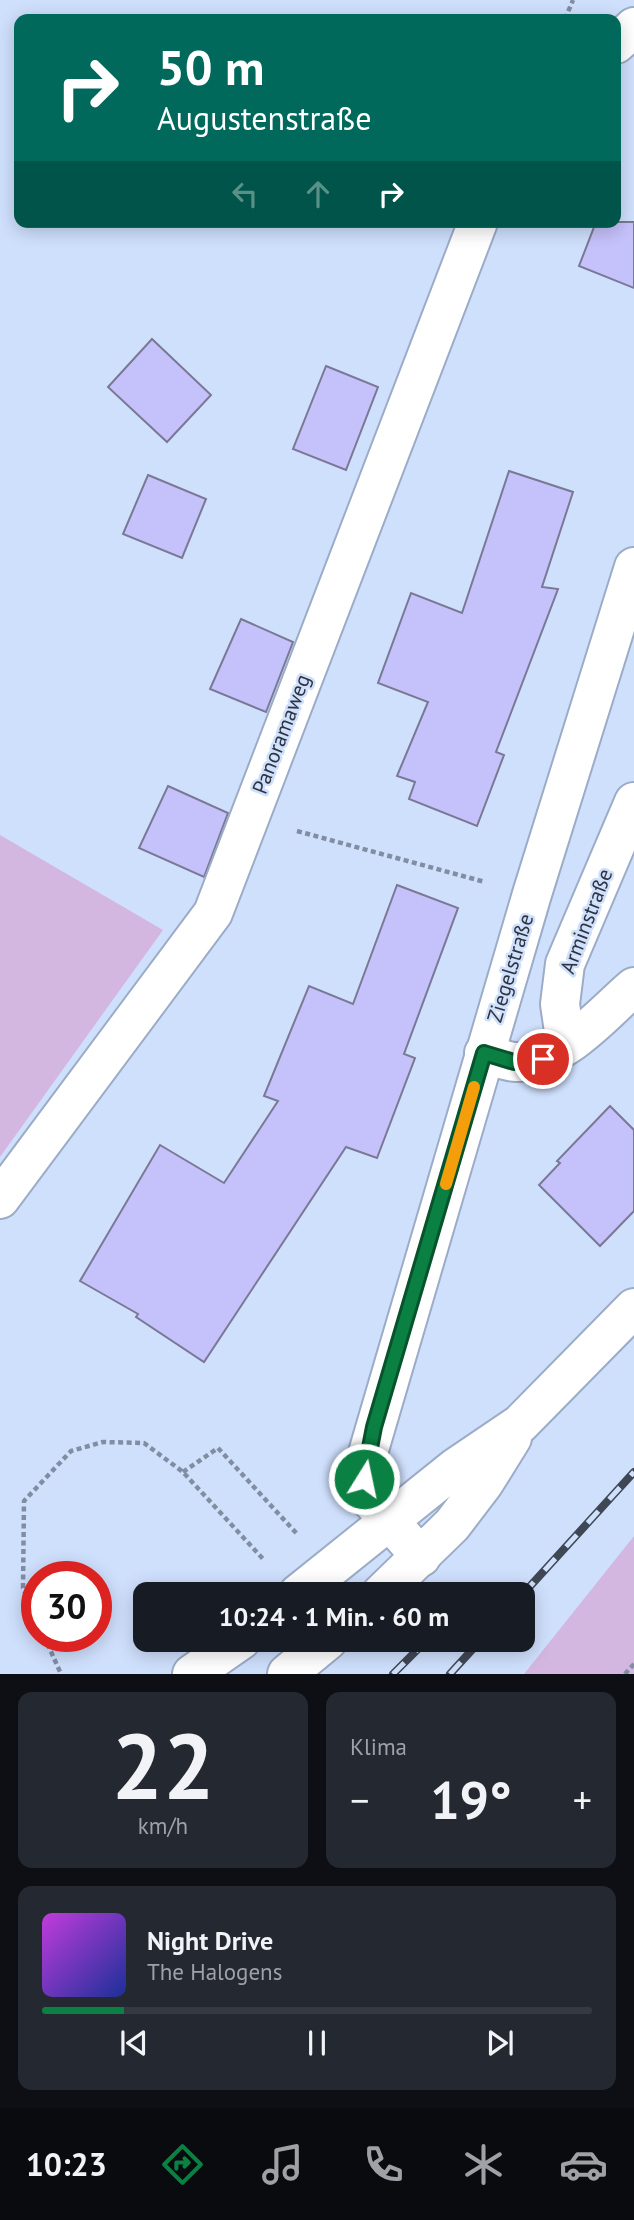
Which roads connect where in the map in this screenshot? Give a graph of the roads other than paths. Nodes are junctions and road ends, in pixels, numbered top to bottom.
1 (634, 27) edge
2 (621, 39) edge
3 (476, 228) edge
4 (634, 567) edge
5 (634, 802) edge
6 (634, 986) edge
7 (566, 1045) junction
8 (484, 1053) junction
9 (0, 1199) edge
10 (634, 1308) edge
11 (520, 1424) junction
12 (389, 1522) junction
13 (421, 1557) junction
14 (313, 1582) edge
15 (394, 1582) edge
16 (224, 1652) edge
17 (314, 1652) edge
18 (192, 1674) edge
19 (287, 1674) edge

1 - 2 street
3 - 9 street, Panoramaweg
4 - 8 street, Ziegelstraße
5 - 7 street, Arminstraße
6 - 7 street
7 - 8 street
8 - 12 street, Ziegelstraße
10 - 11 street
11 - 12 street
11 - 13 street
12 - 13 street, Ziegelstraße
12 - 14 street
13 - 15 street
16 - 18 street
17 - 19 street

